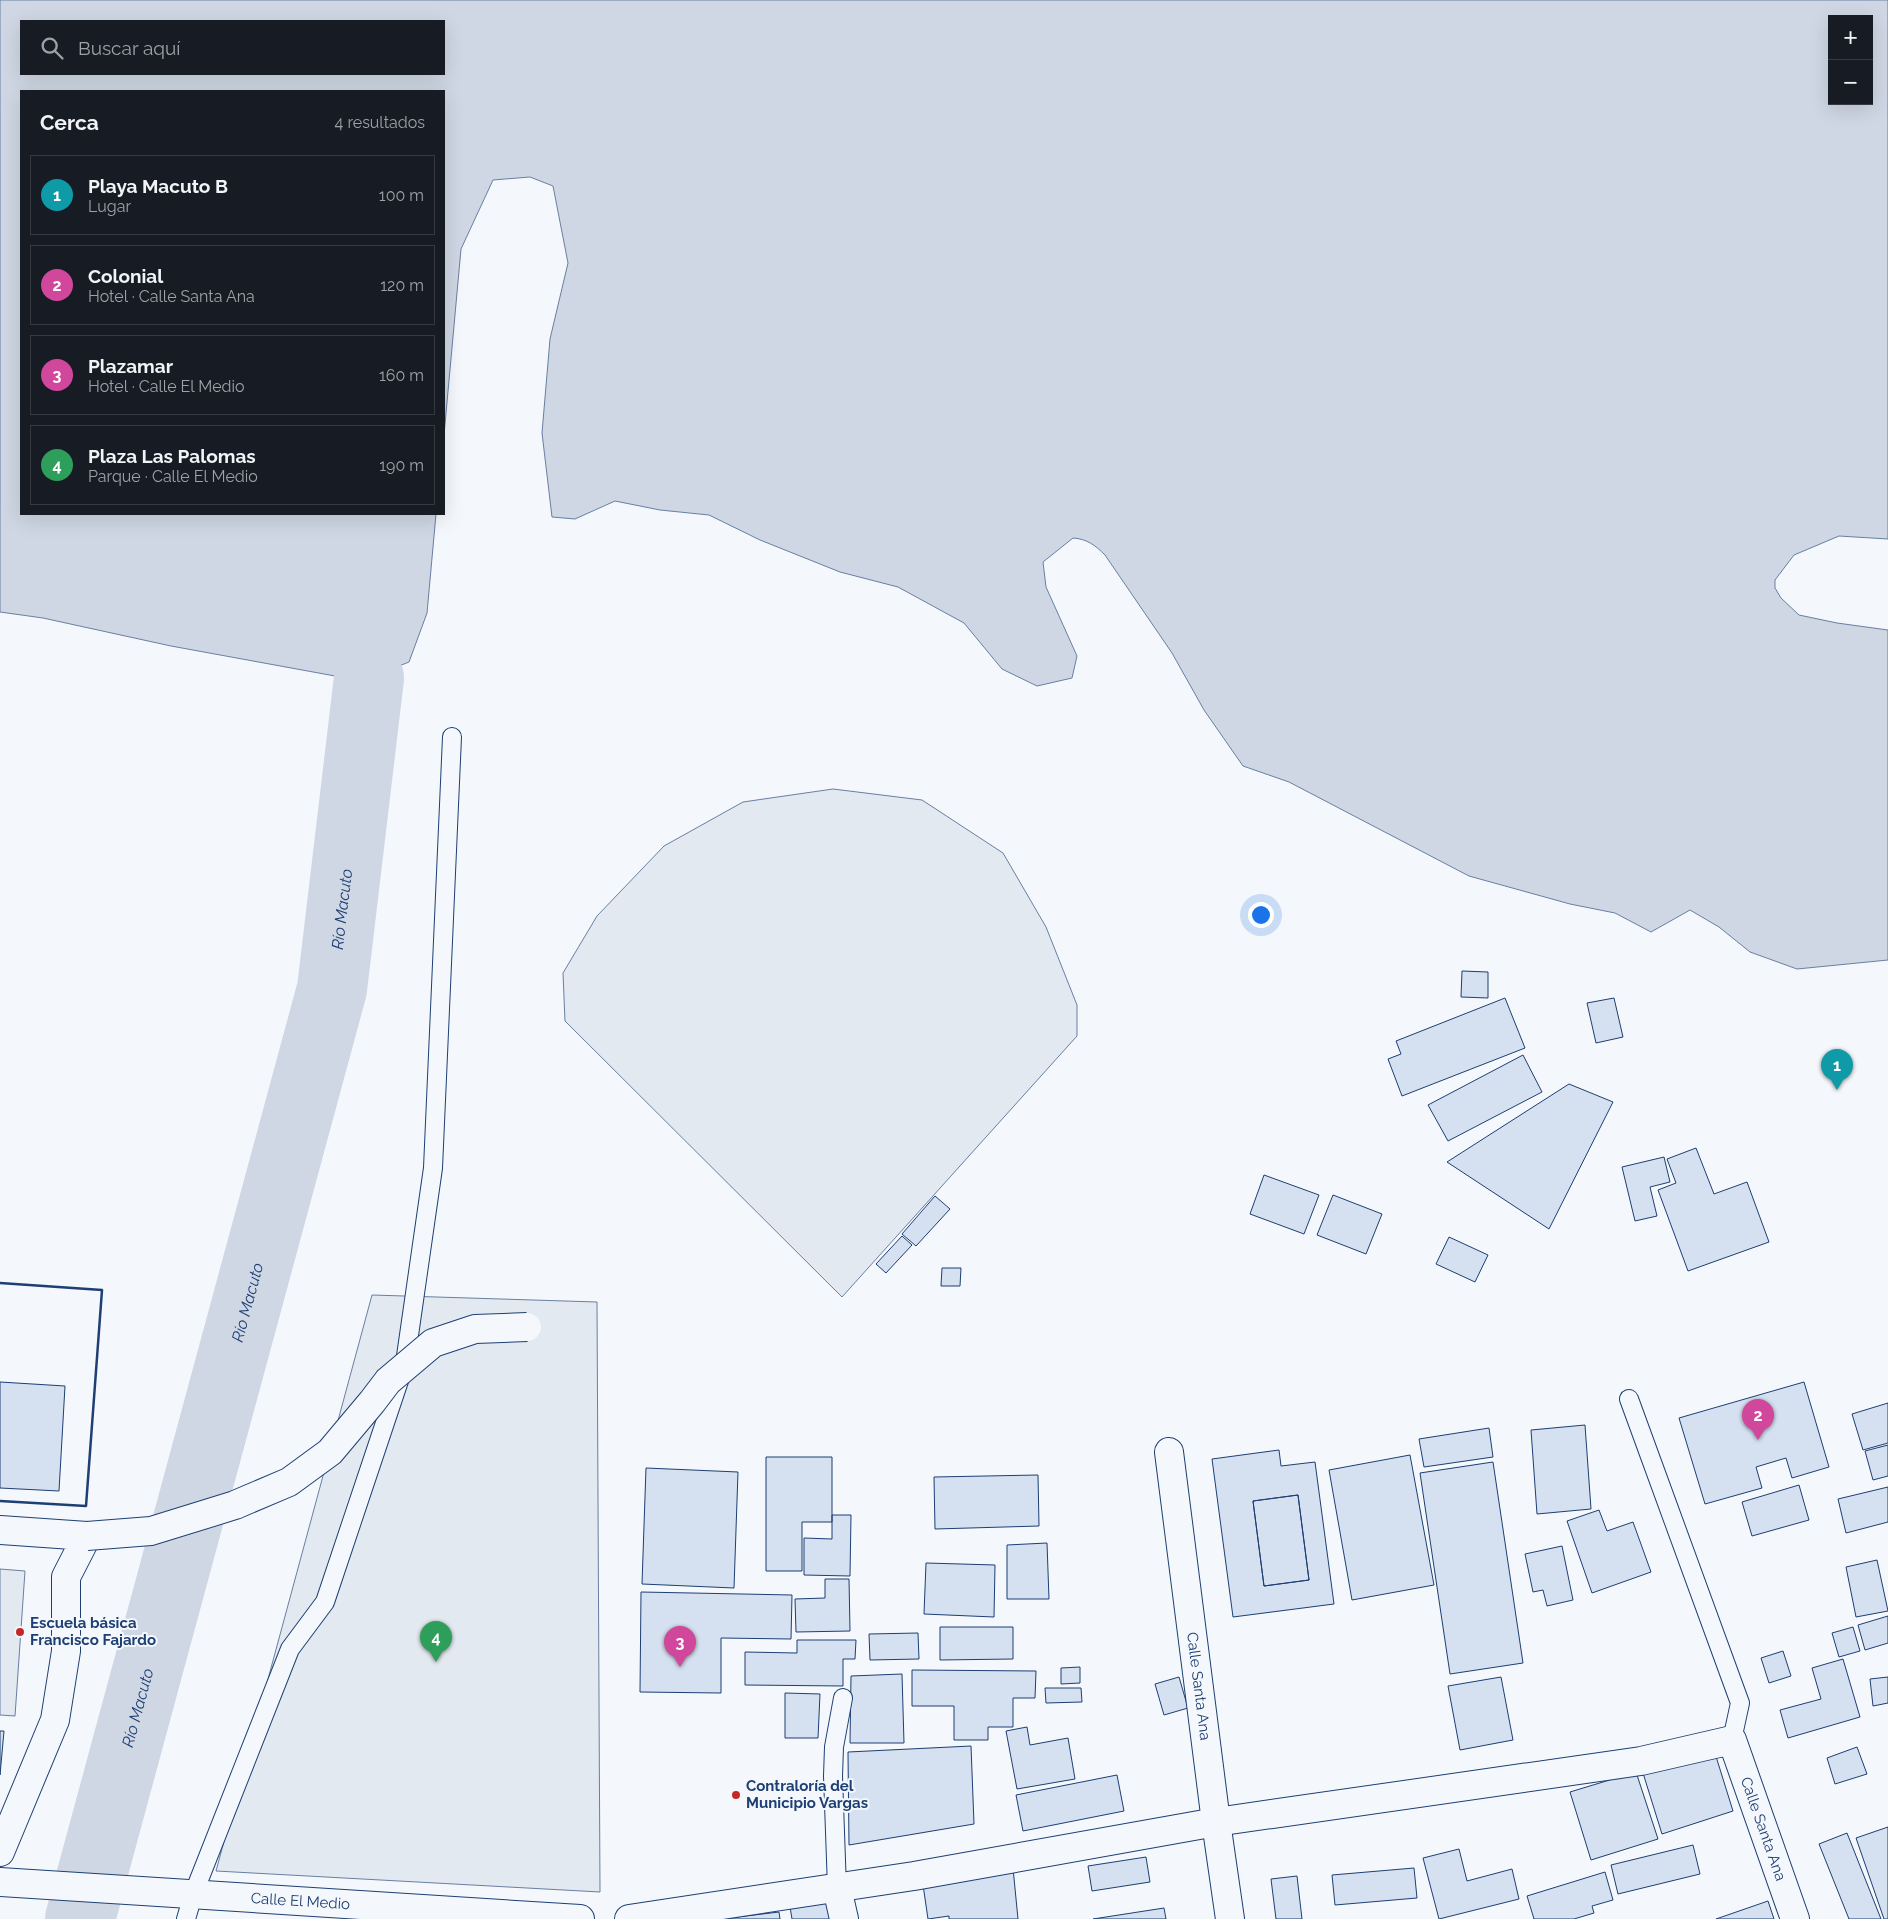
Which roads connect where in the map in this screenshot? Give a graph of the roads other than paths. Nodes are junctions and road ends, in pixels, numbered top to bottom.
1 (452, 737) dead end
2 (527, 1327) dead end
3 (1629, 1399) dead end
4 (1169, 1452) dead end
5 (0, 1530) edge
6 (87, 1536) junction
7 (843, 1698) dead end
8 (1732, 1740) junction
9 (1216, 1822) junction
10 (0, 1852) edge
11 (10, 1883) edge
12 (837, 1888) junction
13 (189, 1907) edge
14 (330, 1911) edge
15 (580, 1919) edge
16 (629, 1919) edge
17 (844, 1919) edge
18 (1230, 1919) edge
19 (1795, 1919) edge

1 - 13 lane
2 - 6 street, bridge
3 - 8 lane
4 - 9 street, Calle Santa Ana
5 - 6 street
6 - 10 street
7 - 12 lane
8 - 9 street
8 - 19 street, Calle Santa Ana
9 - 12 street
9 - 18 street, Calle Santa Ana
11 - 13 street, Calle El Medio
12 - 16 street
12 - 17 street
13 - 14 street, Calle El Medio
14 - 15 street, Calle El Medio

